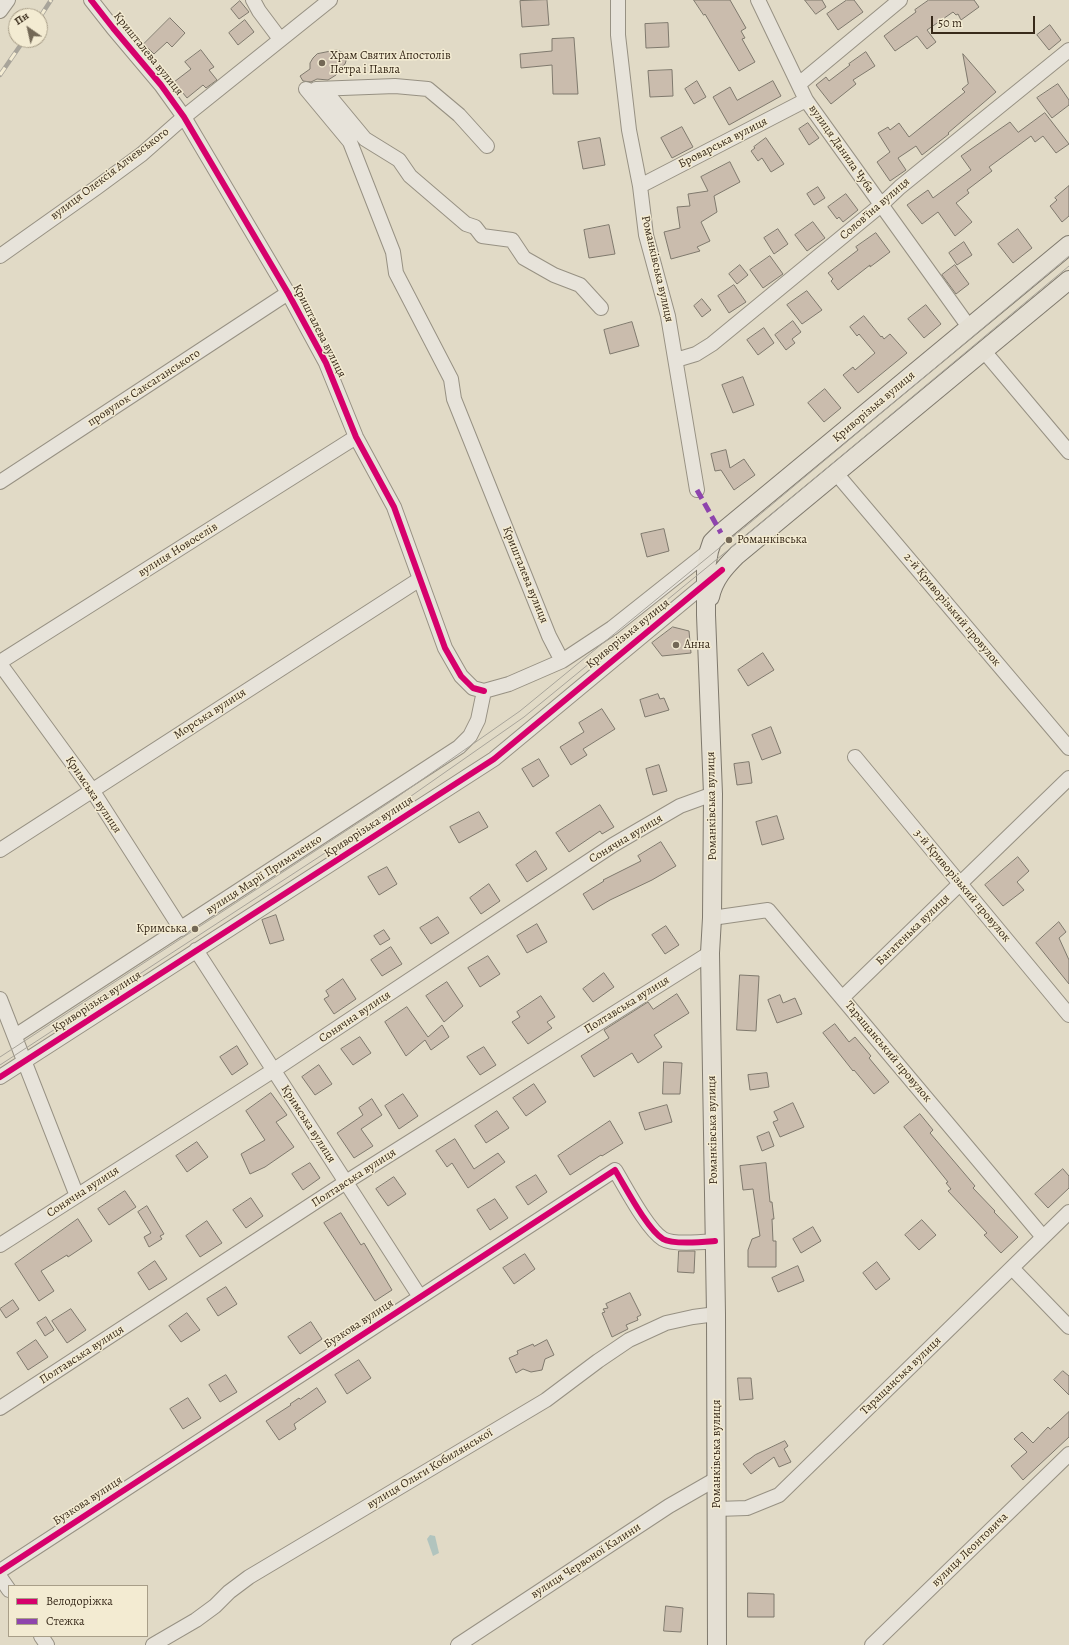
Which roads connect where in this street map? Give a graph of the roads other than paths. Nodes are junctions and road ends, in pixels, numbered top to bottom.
1 (8, 0) edge
2 (91, 0) edge
3 (253, 0) edge
4 (330, 0) edge
5 (618, 0) edge
6 (758, 0) edge
7 (900, 0) edge
8 (0, 11) edge
9 (280, 39) junction
10 (1069, 50) edge
11 (799, 84) junction
12 (306, 89) junction
13 (806, 100) junction
14 (184, 117) junction
15 (487, 146) dead end
16 (640, 186) junction
17 (881, 205) junction
18 (1069, 245) edge
19 (0, 256) edge
20 (1069, 280) edge
21 (288, 293) junction
22 (601, 308) dead end
23 (969, 327) junction
24 (984, 350) junction
25 (676, 360) junction
26 (356, 437) junction
27 (1069, 452) edge
28 (835, 472) junction
29 (0, 482) edge
30 (697, 490) dead end
31 (709, 551) junction
32 (722, 570) junction
33 (420, 579) junction
34 (706, 584) junction
35 (706, 615) junction
36 (562, 661) junction
37 (0, 663) edge
38 (484, 691) junction
39 (1069, 748) edge
40 (855, 757) dead end
41 (1069, 778) edge
42 (92, 790) junction
43 (712, 794) junction
44 (0, 850) edge
45 (960, 884) junction
46 (712, 918) junction
47 (181, 929) junction
48 (196, 950) junction
49 (710, 953) junction
50 (842, 998) junction
51 (0, 999) edge
52 (1069, 1015) edge
53 (15, 1036) junction
54 (25, 1061) junction
55 (274, 1070) junction
56 (0, 1077) edge
57 (346, 1182) junction
58 (77, 1196) junction
59 (1069, 1212) edge
60 (1043, 1237) junction
61 (715, 1241) junction
62 (0, 1245) edge
63 (1012, 1268) junction
64 (420, 1297) junction
65 (716, 1314) junction
66 (1069, 1327) edge
67 (0, 1408) edge
68 (1069, 1454) edge
69 (716, 1479) junction
70 (717, 1508) junction
71 (0, 1572) edge
72 (0, 1577) edge
73 (8, 1589) edge
74 (153, 1645) edge
75 (458, 1645) edge
76 (717, 1645) edge
77 (872, 1645) edge

1 - 8 street
2 - 14 street, Кришталева вулиця
3 - 9 street
4 - 9 street, вулиця Олексія Алчевського
5 - 16 street, Романківська вулиця
6 - 11 street, вулиця Данила Чуба
7 - 11 street
9 - 14 street, вулиця Олексія Алчевського
10 - 17 street, Соловʼїна вулиця
11 - 13 street, вулиця Данила Чуба
12 - 15 street
12 - 22 street
12 - 36 street, Кришталева вулиця
13 - 16 street, Броварська вулиця
13 - 17 street, вулиця Данила Чуба
14 - 19 street, вулиця Олексія Алчевського
14 - 21 street, Кришталева вулиця
16 - 25 street, Романківська вулиця
17 - 23 street, вулиця Данила Чуба
17 - 25 street, Соловʼїна вулиця
18 - 23 main road, Криворізька вулиця
20 - 24 main road, Криворізька вулиця
21 - 26 street, Кришталева вулиця
21 - 29 street, провулок Саксаганського
23 - 31 main road, Криворізька вулиця
24 - 27 street
24 - 28 main road, Криворізька вулиця
25 - 30 street, Романківська вулиця
26 - 33 street, Кришталева вулиця
26 - 37 street, вулиця Новоселів
28 - 32 main road, Криворізька вулиця
28 - 39 street, 2-й Криворізький провулок
31 - 34 main road, Криворізька вулиця
31 - 36 street
32 - 34 street, Криворізька вулиця
32 - 35 main road, Криворізька вулиця
33 - 38 street, Кришталева вулиця
33 - 42 street, Морська вулиця
34 - 35 main road, Криворізька вулиця
34 - 48 street, Криворізька вулиця
35 - 43 main road, Романківська вулиця
36 - 38 street
37 - 42 street, Кримська вулиця
38 - 47 street, вулиця Марії Примаченко
40 - 45 street, 3-й Криворізький провулок
41 - 45 street, Багатенька вулиця
42 - 44 street, Морська вулиця
42 - 47 street, Кримська вулиця
43 - 46 main road, Романківська вулиця
43 - 55 street, Сонячна вулиця
45 - 50 street, Багатенька вулиця
45 - 52 street, 3-й Криворізький провулок
46 - 49 main road, Романківська вулиця
46 - 50 street, Таращанський провулок
47 - 53 street, вулиця Марії Примаченко
48 - 54 street, Криворізька вулиця
48 - 55 street, Кримська вулиця
49 - 57 street, Полтавська вулиця
49 - 61 main road, Романківська вулиця
50 - 60 street, Таращанський провулок
51 - 53 street
53 - 54 street
54 - 56 street
54 - 58 street
55 - 57 street, Кримська вулиця
55 - 58 street, Сонячна вулиця
57 - 64 street, Кримська вулиця
57 - 67 street, Полтавська вулиця
58 - 62 street, Сонячна вулиця
59 - 60 street, Таращанська вулиця
60 - 63 street, Таращанська вулиця
61 - 64 street, Бузкова вулиця
61 - 65 main road, Романківська вулиця
63 - 66 street
63 - 70 street, Таращанська вулиця
64 - 71 street, Бузкова вулиця
65 - 69 main road, Романківська вулиця
65 - 74 street, вулиця Ольги Кобилянської
68 - 77 street, вулиця Леонтовича
69 - 70 main road, Романківська вулиця
69 - 75 street, вулиця Червоної Калини
70 - 76 main road, Романківська вулиця
72 - 73 street

